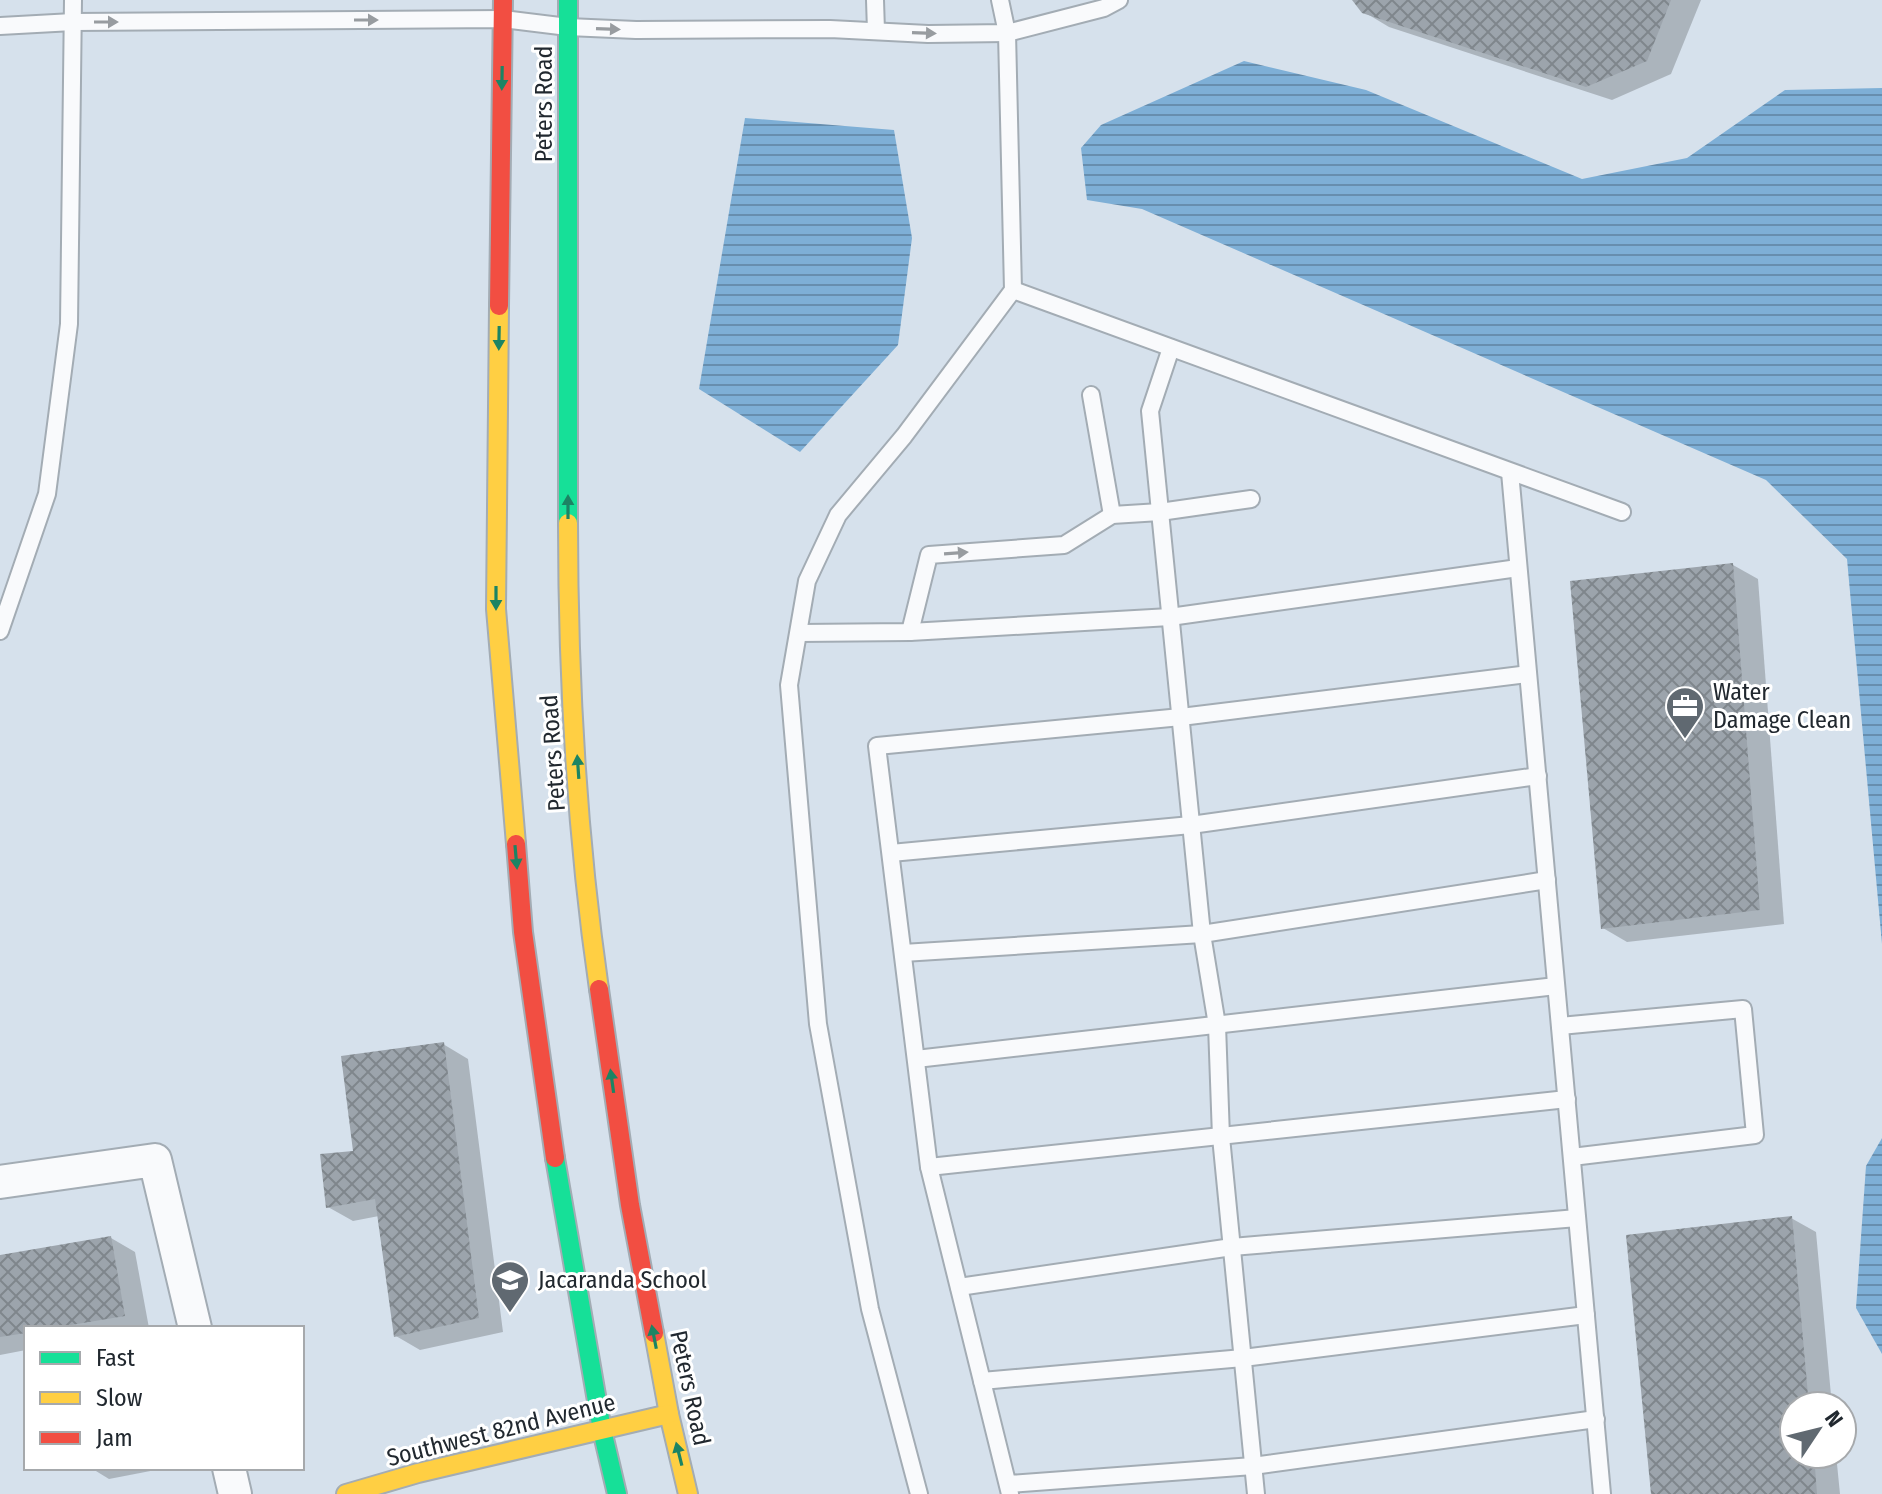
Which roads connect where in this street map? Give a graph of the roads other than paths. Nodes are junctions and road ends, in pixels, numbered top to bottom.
1 (73, 0) edge
2 (568, 0) edge
3 (875, 0) edge
4 (1000, 0) edge
5 (1119, 0) edge
6 (503, 9) edge
7 (73, 22) junction
8 (0, 26) edge
9 (568, 27) junction
10 (876, 31) junction
11 (1007, 33) junction
12 (1013, 290) junction
13 (1171, 348) junction
14 (1091, 395) dead end
15 (1510, 472) junction
16 (1251, 499) dead end
17 (1160, 512) junction
18 (1622, 512) dead end
19 (1112, 515) junction
20 (1518, 568) junction
21 (1170, 617) junction
22 (0, 631) edge
23 (910, 632) junction
24 (799, 633) junction
25 (1528, 674) junction
26 (1181, 717) junction
27 (1538, 776) junction
28 (1191, 825) junction
29 (891, 853) junction
30 (1547, 880) junction
31 (1202, 934) junction
32 (903, 953) junction
33 (1556, 986) junction
34 (1217, 1025) junction
35 (1560, 1026) junction
36 (916, 1059) junction
37 (1567, 1099) junction
38 (1221, 1137) junction
39 (1572, 1157) junction
40 (929, 1167) junction
41 (0, 1182) edge
42 (1577, 1218) junction
43 (1232, 1247) junction
44 (959, 1287) junction
45 (1586, 1315) junction
46 (195, 1326) edge
47 (1243, 1358) junction
48 (982, 1381) junction
49 (669, 1414) junction
50 (1596, 1419) junction
51 (602, 1430) junction
52 (1253, 1466) junction
53 (229, 1470) edge
54 (1009, 1489) edge
55 (235, 1494) edge
56 (346, 1494) edge
57 (617, 1494) edge
58 (688, 1494) edge
59 (919, 1494) edge
60 (1256, 1494) edge
61 (1602, 1494) edge

1 - 7 lane
2 - 9 main road, Peters Road
3 - 10 lane
4 - 11 lane
5 - 11 lane
7 -> 6 lane
6 - 9 lane
6 -> 51 main road, Peters Road
7 - 8 lane
7 - 22 lane
9 -> 10 lane
49 -> 9 main road, Peters Road
10 -> 11 lane
11 - 12 lane
12 - 13 lane
12 - 24 lane
13 - 15 lane
13 - 17 lane
14 - 19 lane
15 - 18 lane
15 - 20 lane
16 - 17 lane
17 - 19 lane
17 - 21 lane
23 -> 19 lane
20 - 21 lane
20 - 25 lane
21 - 23 lane
21 - 26 lane
23 - 24 lane
24 - 59 lane
25 - 26 lane
25 - 27 lane
26 - 28 lane
26 - 29 lane
27 - 28 lane
27 - 30 lane
28 - 29 lane
28 - 31 lane
29 - 32 lane
30 - 31 lane
30 - 33 lane
31 - 32 lane
31 - 34 lane
32 - 36 lane
33 - 34 lane
33 - 35 lane
34 - 36 lane
34 - 38 lane
35 - 37 lane
35 - 39 lane
36 - 40 lane
37 - 38 lane
37 - 39 lane
38 - 40 lane
38 - 43 lane
39 - 42 lane
40 - 44 lane
41 - 46 street
42 - 43 lane
42 - 45 lane
43 - 44 lane
43 - 47 lane
44 - 48 lane
45 - 47 lane
45 - 50 lane
47 - 48 lane
47 - 52 lane
48 - 54 lane
49 - 51 main road, Southwest 82nd Avenue
58 -> 49 main road, Peters Road
50 - 52 lane
50 - 61 lane
51 - 56 main road, Southwest 82nd Avenue
51 - 57 main road, Peters Road
52 - 54 lane
52 - 60 lane
53 - 55 street

